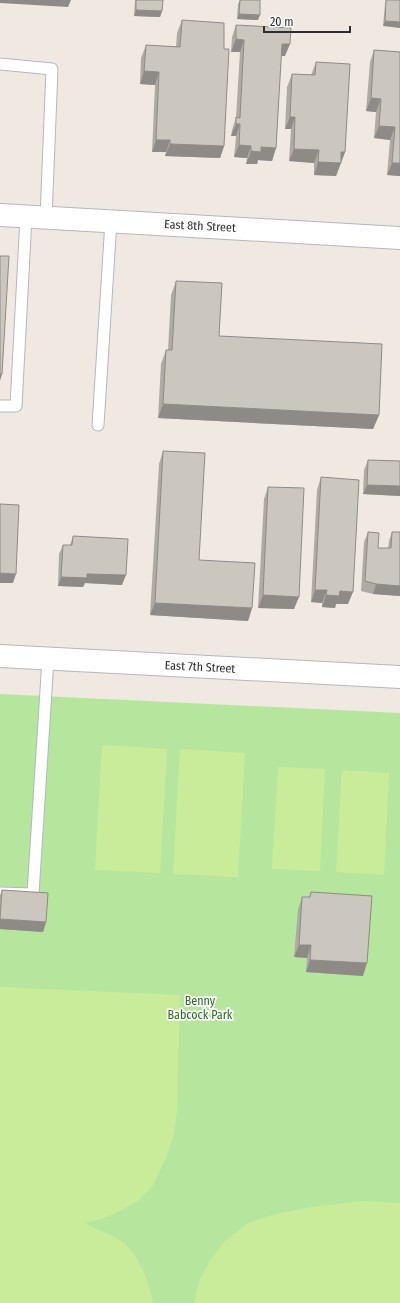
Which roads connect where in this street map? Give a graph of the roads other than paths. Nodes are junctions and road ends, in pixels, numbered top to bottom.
1 (0, 64) edge
2 (0, 215) edge
3 (36, 217) junction
4 (111, 221) junction
5 (400, 238) edge
6 (0, 406) edge
7 (98, 425) dead end
8 (0, 656) edge
9 (48, 659) junction
10 (400, 677) edge
11 (0, 893) edge

1 - 3 lane
2 - 3 street, East 8th Street
3 - 4 street, East 8th Street
3 - 6 lane
4 - 5 street, East 8th Street
4 - 7 lane
8 - 9 street, East 7th Street
9 - 10 street, East 7th Street
9 - 11 lane

